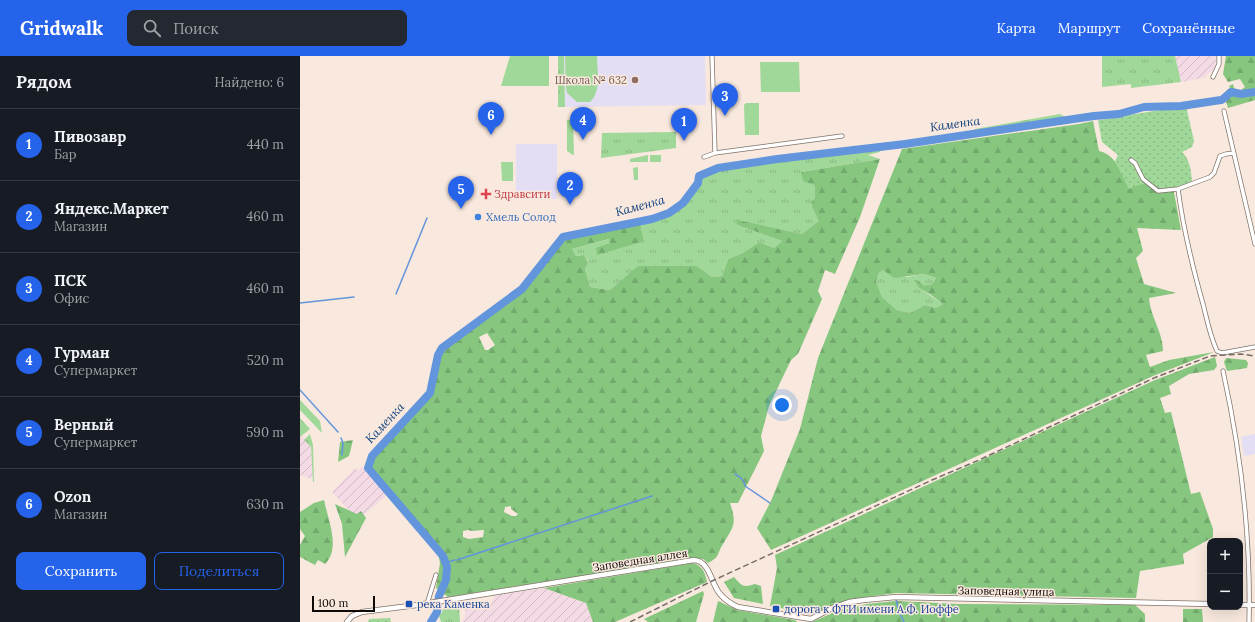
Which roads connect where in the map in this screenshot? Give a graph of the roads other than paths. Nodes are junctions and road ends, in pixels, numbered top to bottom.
1 (712, 56) edge
2 (1219, 56) edge
3 (1213, 77) dead end
4 (1224, 111) dead end
5 (842, 136) dead end
6 (715, 153) junction
7 (1234, 153) junction
8 (704, 157) dead end
9 (1131, 160) dead end
10 (1178, 189) junction
11 (1255, 244) edge
12 (1255, 347) edge
13 (1223, 371) dead end
14 (436, 575) dead end
15 (427, 604) junction
16 (1207, 604) edge
17 (1252, 605) edge
18 (811, 619) junction
19 (347, 622) edge
20 (806, 622) edge
21 (1249, 622) edge

1 - 6 street
2 - 3 street
4 - 7 street
5 - 6 street
6 - 8 street
7 - 10 street
7 - 11 street
9 - 10 street
10 - 12 street
13 - 17 street
14 - 15 street
15 - 18 street, Заповедная аллея
15 - 19 street
16 - 18 street, Заповедная улица
17 - 21 street
18 - 20 street, Заповедная улица

